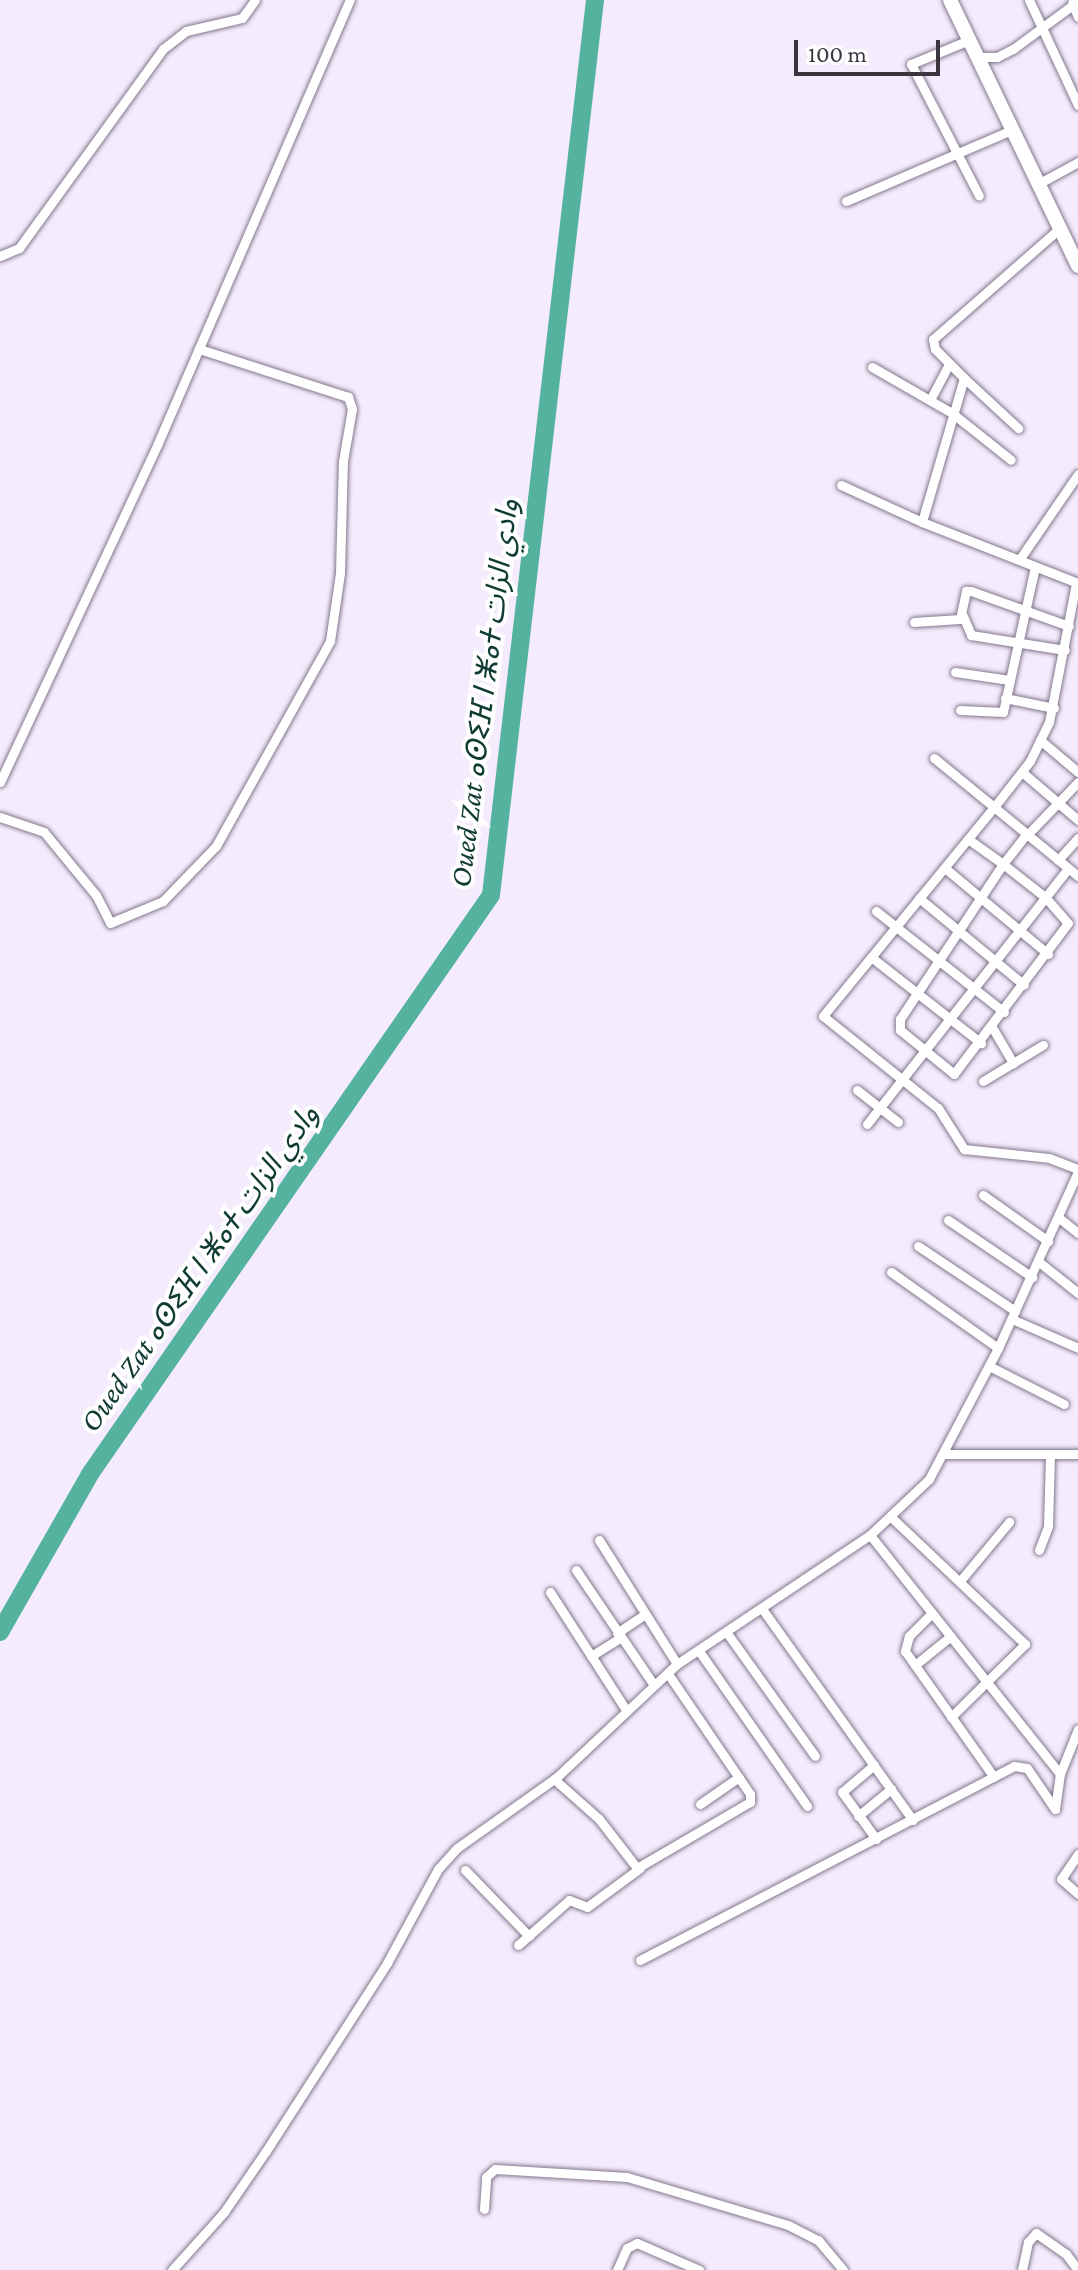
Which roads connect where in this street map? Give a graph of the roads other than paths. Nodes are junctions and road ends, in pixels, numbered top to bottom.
1 (255, 0) edge
2 (350, 0) edge
3 (950, 0) edge
4 (1029, 0) edge
5 (1075, 2) edge
6 (1078, 17) edge
7 (1043, 26) junction
8 (969, 40) junction
9 (978, 57) junction
10 (1078, 105) edge
11 (1012, 130) junction
12 (954, 155) junction
13 (1078, 162) edge
14 (1038, 184) junction
15 (979, 196) dead end
16 (846, 201) dead end
17 (1060, 228) junction
18 (0, 256) edge
19 (1078, 266) edge
20 (199, 349) junction
21 (949, 364) junction
22 (872, 367) dead end
23 (964, 378) junction
24 (930, 400) junction
25 (952, 413) junction
26 (1018, 428) dead end
27 (1011, 460) dead end
28 (1078, 474) edge
29 (841, 485) dead end
30 (922, 522) junction
31 (1019, 560) junction
32 (1035, 566) junction
33 (1077, 583) edge
34 (1025, 611) junction
35 (963, 616) junction
36 (914, 622) dead end
37 (1069, 626) junction
38 (1017, 642) junction
39 (1065, 650) junction
40 (955, 672) dead end
41 (1009, 680) junction
42 (1005, 698) junction
43 (1054, 708) junction
44 (960, 710) dead end
45 (1040, 740) junction
46 (934, 758) dead end
47 (1022, 772) junction
48 (1078, 772) edge
49 (0, 782) edge
50 (1078, 782) edge
51 (1058, 803) junction
52 (994, 807) junction
53 (0, 817) edge
54 (1078, 820) edge
55 (1028, 834) junction
56 (1078, 838) edge
57 (968, 839) junction
58 (1058, 860) junction
59 (1003, 864) junction
60 (946, 869) junction
61 (1068, 869) junction
62 (1078, 876) edge
63 (982, 895) junction
64 (919, 898) junction
65 (1046, 898) junction
66 (876, 911) dead end
67 (896, 928) junction
68 (960, 929) junction
69 (1021, 929) junction
70 (1048, 954) junction
71 (871, 957) junction
72 (938, 960) junction
73 (997, 961) junction
74 (1024, 985) junction
75 (975, 989) junction
76 (918, 992) junction
77 (1004, 1012) junction
78 (951, 1019) junction
79 (992, 1027) junction
80 (981, 1043) junction
81 (1043, 1045) dead end
82 (927, 1051) junction
83 (1013, 1063) junction
84 (904, 1079) junction
85 (983, 1081) dead end
86 (857, 1090) dead end
87 (880, 1108) junction
88 (898, 1122) dead end
89 (867, 1124) dead end
90 (1078, 1170) edge
91 (983, 1195) dead end
92 (1058, 1217) junction
93 (948, 1220) dead end
94 (1078, 1233) edge
95 (1048, 1241) junction
96 (918, 1246) dead end
97 (1039, 1262) junction
98 (891, 1272) dead end
99 (1032, 1277) junction
100 (1078, 1293) edge
101 (1013, 1315) junction
102 (998, 1348) junction
103 (1078, 1348) edge
104 (989, 1366) junction
105 (1064, 1404) dead end
106 (944, 1454) junction
107 (1078, 1454) edge
108 (1050, 1456) junction
109 (891, 1517) junction
110 (1009, 1522) dead end
111 (870, 1535) junction
112 (599, 1540) dead end
113 (1039, 1550) dead end
114 (576, 1570) dead end
115 (960, 1581) junction
116 (550, 1592) dead end
117 (763, 1610) junction
118 (932, 1613) junction
119 (645, 1614) junction
120 (727, 1633) junction
121 (619, 1636) junction
122 (951, 1636) junction
123 (699, 1651) junction
124 (591, 1656) junction
125 (677, 1664) junction
126 (915, 1665) junction
127 (668, 1674) junction
128 (989, 1684) junction
129 (654, 1685) junction
130 (626, 1710) junction
131 (951, 1717) junction
132 (1078, 1729) edge
133 (815, 1756) dead end
134 (874, 1765) junction
135 (1060, 1774) junction
136 (739, 1777) junction
137 (994, 1777) junction
138 (554, 1779) junction
139 (891, 1789) junction
140 (700, 1804) dead end
141 (807, 1806) dead end
142 (858, 1816) junction
143 (913, 1820) junction
144 (876, 1839) junction
145 (1078, 1854) edge
146 (640, 1868) junction
147 (465, 1870) dead end
148 (1078, 1894) edge
149 (529, 1936) junction
150 (518, 1945) dead end
151 (640, 1960) dead end
152 (484, 2209) dead end
153 (172, 2270) edge
154 (617, 2270) edge
155 (699, 2270) edge
156 (843, 2270) edge
157 (1022, 2270) edge
158 (1078, 2270) edge

1 - 18 street
2 - 20 street
3 - 8 street
4 - 7 street
5 - 6 street
5 - 7 street
7 - 9 street
7 - 10 street
8 - 9 street
8 - 12 street
9 - 11 street
11 - 12 street
11 - 14 street
12 - 15 street
12 - 16 street
13 - 14 street
14 - 17 street
17 - 19 street
17 - 21 street
20 - 49 street
20 - 53 street
21 - 23 street
21 - 24 street
22 - 24 street
23 - 25 street
23 - 26 street
24 - 25 street
25 - 27 street
25 - 30 street
28 - 31 street
29 - 30 street
30 - 31 street
31 - 32 street
32 - 33 street
32 - 34 street
33 - 37 street
34 - 35 street
34 - 37 street
34 - 38 street
35 - 36 street
35 - 38 street
37 - 39 street
38 - 39 street
38 - 41 street
39 - 43 street
40 - 41 street
41 - 42 street
42 - 43 street
42 - 44 street
43 - 45 street
45 - 47 street
45 - 48 street
46 - 52 street
47 - 51 street
47 - 52 street
50 - 51 street
51 - 54 street
51 - 55 street
52 - 55 street
52 - 57 street
55 - 58 street
55 - 59 street
56 - 58 street
57 - 59 street
57 - 60 street
58 - 61 street
59 - 63 street
59 - 65 street
60 - 63 street
60 - 64 street
61 - 62 street
61 - 65 street
63 - 68 street
63 - 69 street
64 - 67 street
64 - 68 street
65 - 69 street
65 - 70 street
66 - 67 street
67 - 71 street
67 - 72 street
68 - 72 street
68 - 73 street
69 - 70 street
69 - 73 street
70 - 74 street
71 - 76 street
71 - 84 street
72 - 75 street
72 - 76 street
73 - 74 street
73 - 75 street
74 - 77 street
75 - 77 street
75 - 78 street
76 - 78 street
76 - 82 street
77 - 79 street
78 - 80 street
78 - 82 street
79 - 80 street
79 - 83 street
80 - 82 street
81 - 83 street
82 - 84 street
83 - 85 street
84 - 87 street
84 - 90 street
86 - 87 street
87 - 88 street
87 - 89 street
90 - 92 street
91 - 95 street
92 - 94 street
92 - 95 street
93 - 99 street
95 - 97 street
96 - 101 street
97 - 99 street
97 - 100 street
98 - 102 street
99 - 101 street
101 - 102 street
101 - 103 street
102 - 104 street
104 - 105 street
104 - 106 street
106 - 108 street
106 - 109 street
107 - 108 street
108 - 113 street
109 - 111 street
109 - 115 street
110 - 115 street
111 - 117 street
111 - 118 street
112 - 119 street
114 - 121 street
115 - 128 street
116 - 124 street
117 - 120 street
117 - 134 street
118 - 122 street
118 - 126 street
119 - 121 street
119 - 125 street
120 - 123 street
120 - 133 street
121 - 124 street
121 - 129 street
122 - 126 street
122 - 128 street
123 - 125 street
123 - 141 street
124 - 130 street
125 - 127 street
126 - 131 street
127 - 129 street
127 - 136 street
128 - 131 street
128 - 135 street
129 - 130 street
130 - 138 street
131 - 137 street
132 - 135 street
134 - 139 street
134 - 142 street
135 - 137 street
136 - 140 street
136 - 146 street
137 - 143 street
138 - 146 street
138 - 153 street
139 - 142 street
139 - 143 street
142 - 144 street
143 - 144 street
144 - 151 street
145 - 148 street
146 - 149 street
147 - 149 street
149 - 150 street
152 - 156 street
154 - 155 street
157 - 158 street

